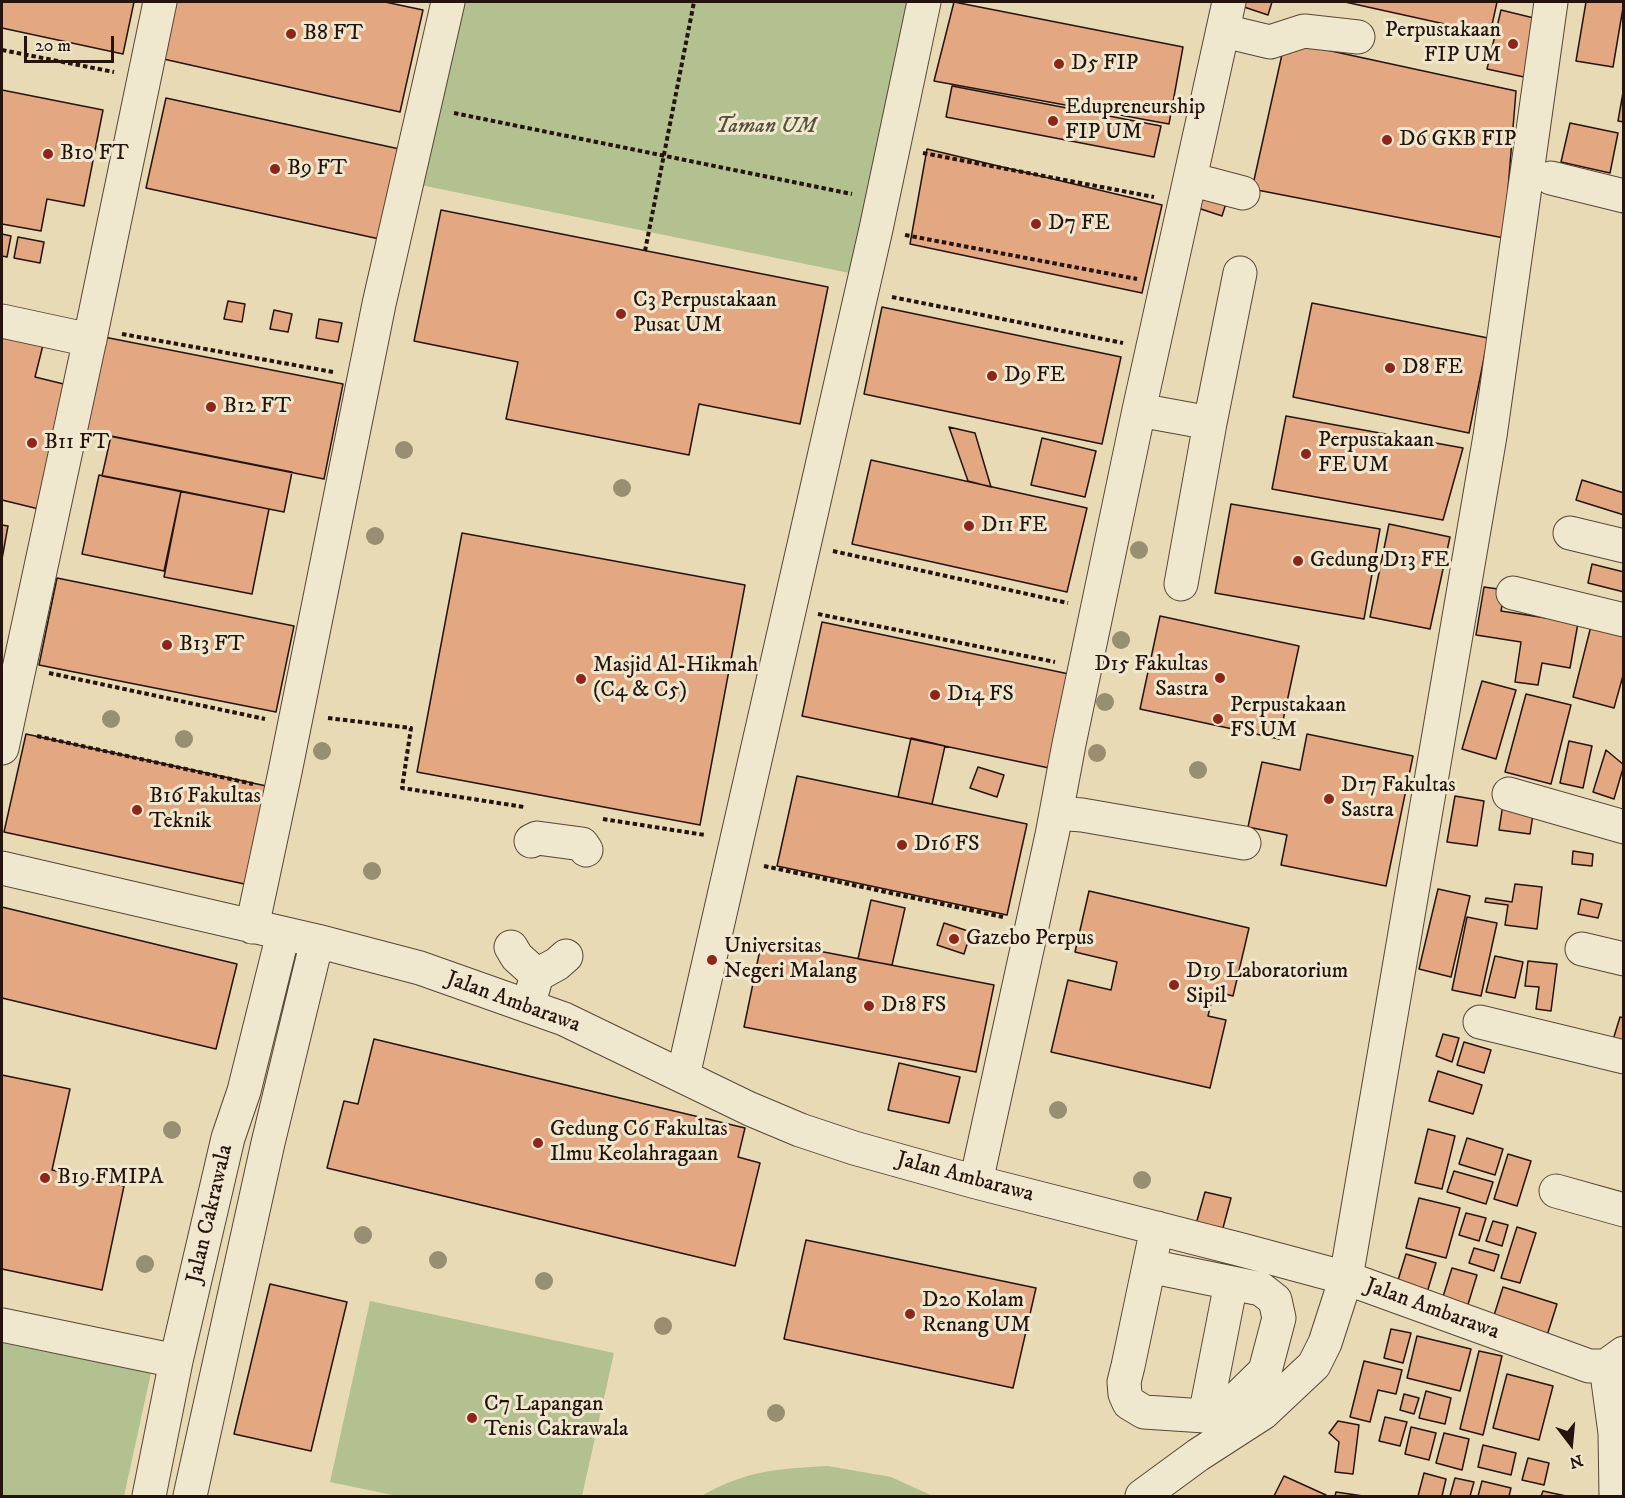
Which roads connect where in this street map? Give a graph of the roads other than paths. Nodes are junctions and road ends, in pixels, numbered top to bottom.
1 (160, 2) edge
2 (448, 2) edge
3 (924, 2) edge
4 (1551, 2) edge
5 (1227, 16) edge
6 (1358, 37) dead end
7 (1551, 178) dead end
8 (1187, 191) junction
9 (1243, 193) dead end
10 (1623, 196) edge
11 (1240, 273) dead end
12 (2, 321) edge
13 (91, 334) junction
14 (1139, 410) junction
15 (1210, 423) junction
16 (1570, 533) dead end
17 (1623, 546) edge
18 (1181, 584) dead end
19 (1513, 593) dead end
20 (1623, 620) edge
21 (4, 738) edge
22 (1509, 794) dead end
23 (1056, 813) junction
24 (1623, 827) edge
25 (531, 841) dead end
26 (1244, 843) dead end
27 (586, 850) dead end
28 (2, 868) edge
29 (267, 931) junction
30 (317, 941) junction
31 (511, 947) dead end
32 (1582, 949) dead end
33 (566, 956) dead end
34 (1623, 959) edge
35 (537, 975) junction
36 (528, 1006) junction
37 (1480, 1022) dead end
38 (1623, 1057) edge
39 (683, 1076) junction
40 (228, 1138) junction
41 (268, 1143) junction
42 (976, 1182) junction
43 (1556, 1191) dead end
44 (1623, 1210) edge
45 (1157, 1228) junction
46 (1149, 1266) junction
47 (1346, 1278) junction
48 (1232, 1283) junction
49 (2, 1324) edge
50 (1615, 1359) edge
51 (176, 1360) junction
52 (1205, 1416) junction
53 (149, 1497) edge
54 (190, 1497) edge
55 (1142, 1497) edge
56 (1616, 1497) edge

1 - 13 street
2 - 29 street, Jalan Cakrawala
3 - 39 street
4 - 47 street
5 - 6 street
5 - 8 street
7 - 10 street
8 - 9 street
8 - 14 street
11 - 15 street
12 - 13 street
13 - 21 street
14 - 15 street
14 - 23 street
15 - 18 street
16 - 17 street
19 - 20 street
22 - 24 street
23 - 26 street
23 - 42 street
25 - 27 street
28 - 29 street, Jalan Ambarawa
29 - 30 street, Jalan Ambarawa
29 - 40 street, Jalan Cakrawala
30 - 36 street, Jalan Ambarawa
30 - 41 street, Jalan Cakrawala
31 - 35 street
32 - 34 street
33 - 35 street
35 - 36 street
36 - 39 street, Jalan Ambarawa
37 - 38 street
39 - 42 street, Jalan Ambarawa
40 - 41 street
40 - 51 street, Jalan Cakrawala
41 - 54 street, Jalan Cakrawala
42 - 45 street, Jalan Ambarawa
43 - 44 street
45 - 46 street
45 - 47 street, Jalan Ambarawa
46 - 48 street
46 - 52 street
47 - 50 street, Jalan Ambarawa
47 - 55 street
48 - 52 street
48 - 52 street
49 - 51 street
50 - 56 street
51 - 53 street, Jalan Cakrawala

